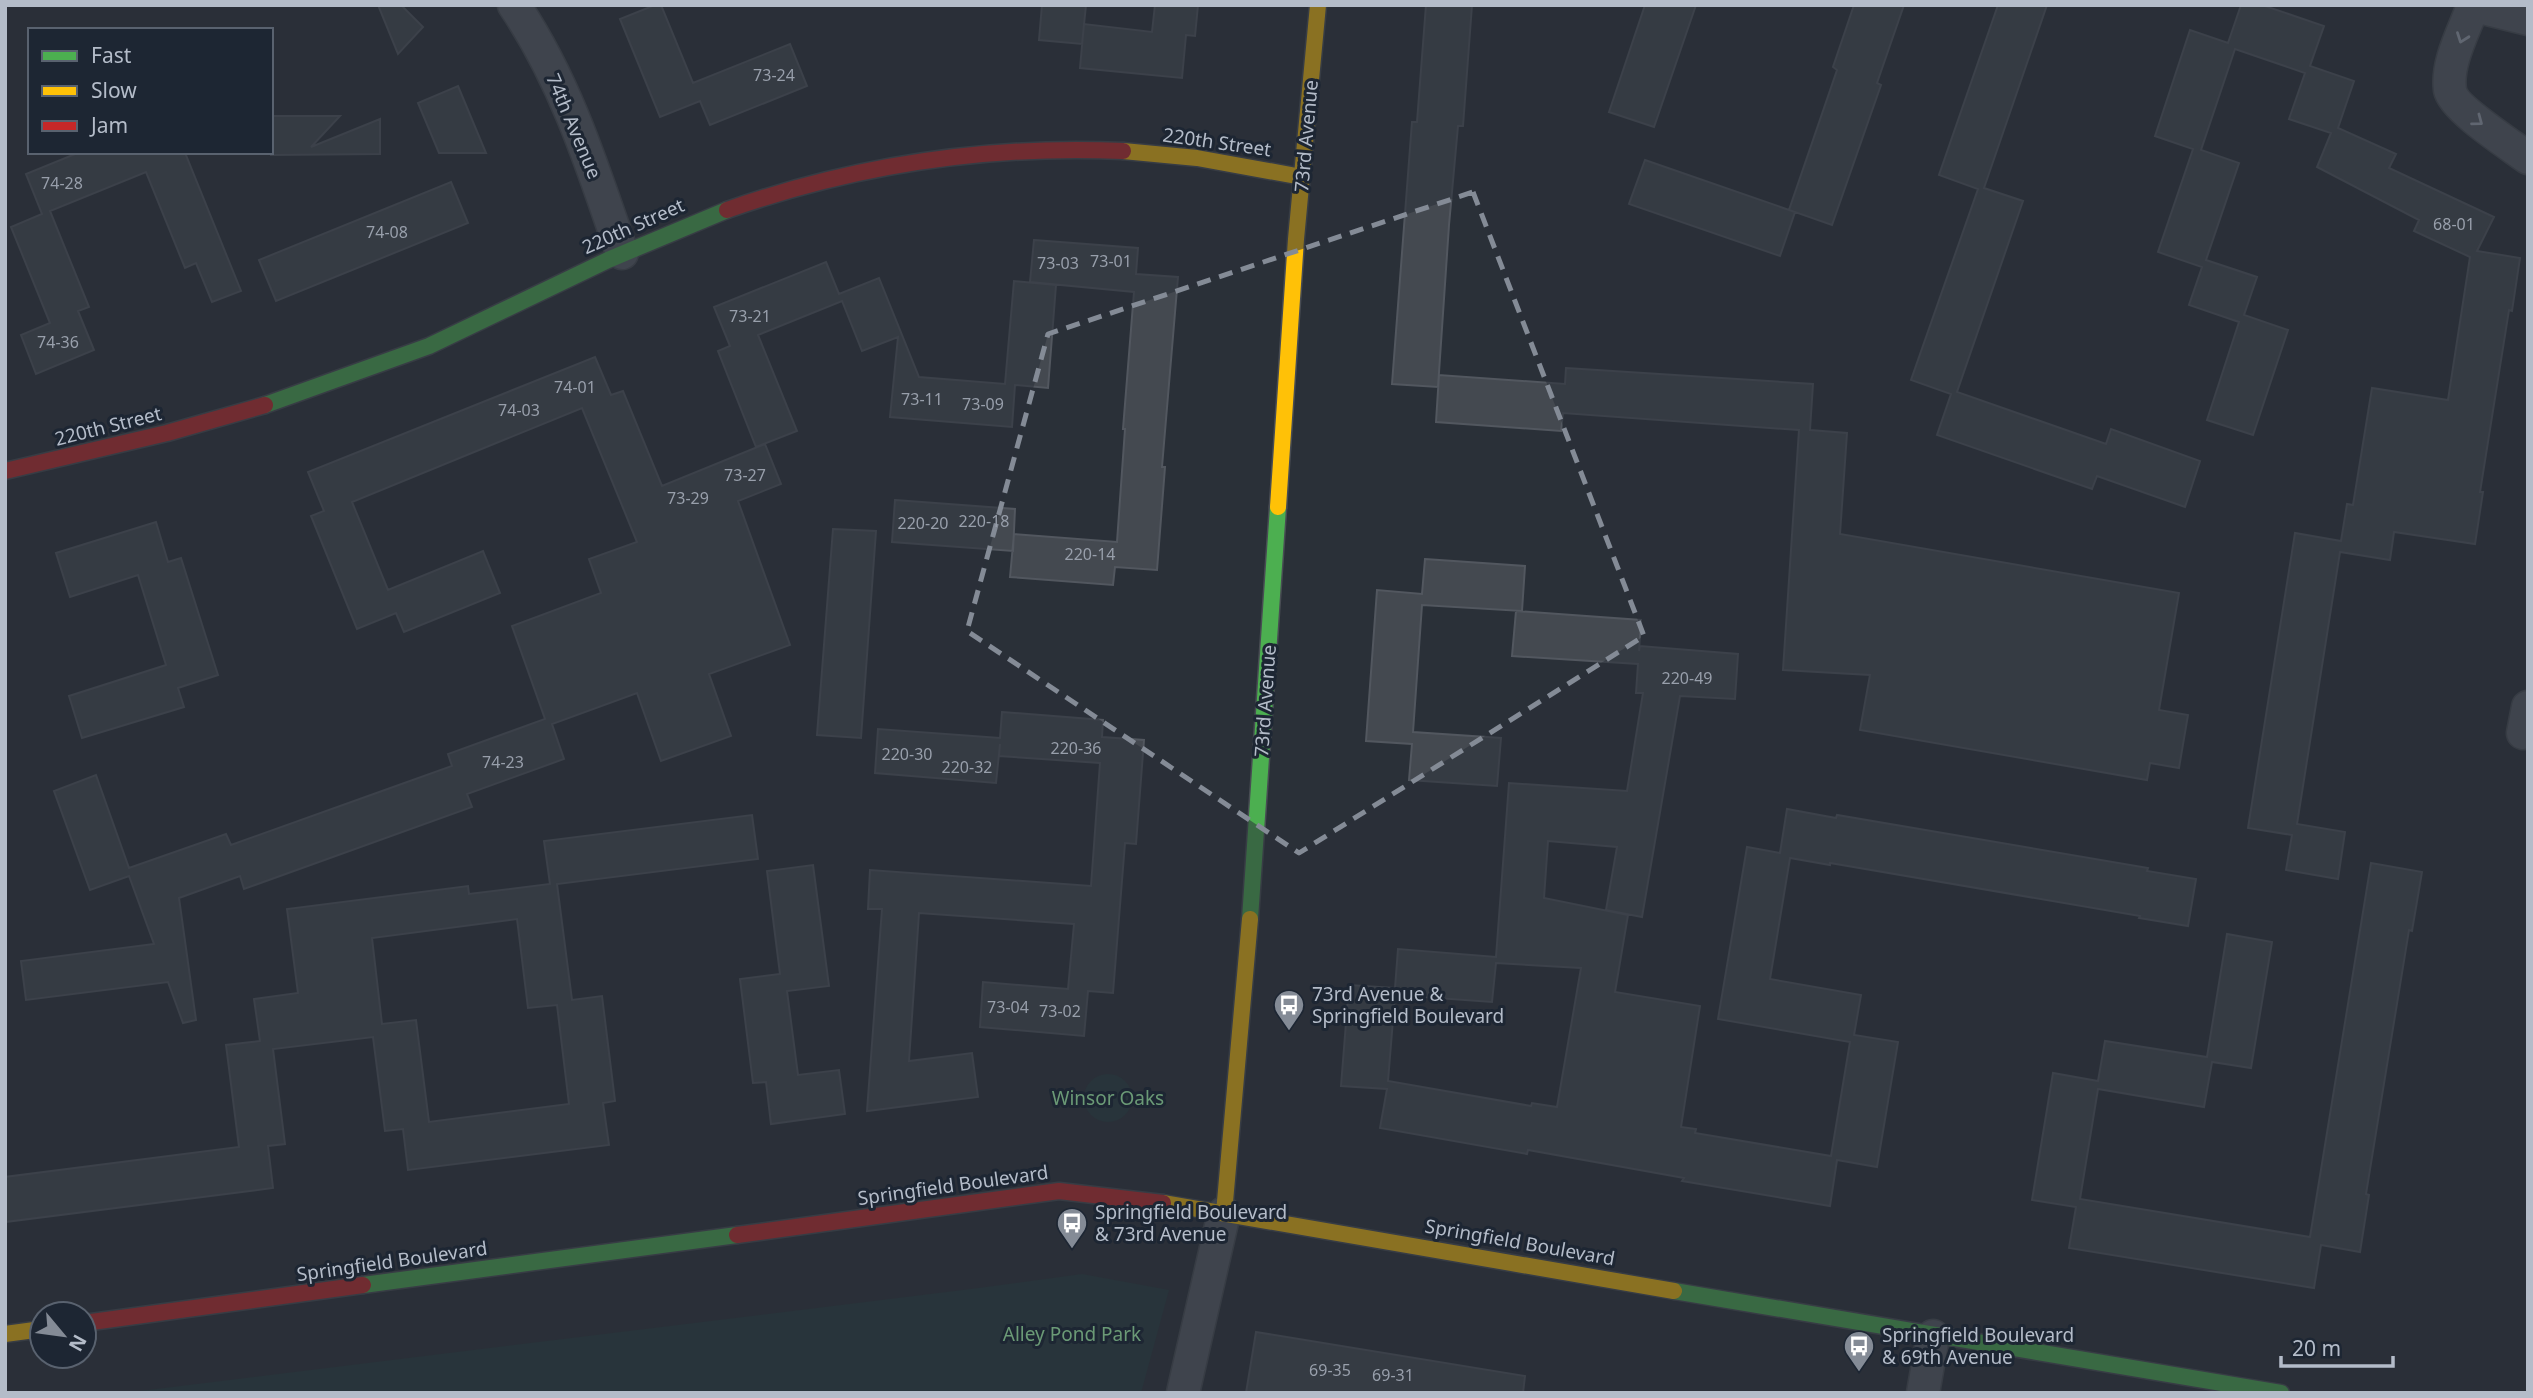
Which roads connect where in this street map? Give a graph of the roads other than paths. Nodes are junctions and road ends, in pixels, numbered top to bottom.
1 (514, 5) edge
2 (1318, 5) edge
3 (2472, 6) edge
4 (2528, 19) edge
5 (2528, 158) edge
6 (1302, 177) junction
7 (622, 253) junction
8 (5, 471) edge
9 (1224, 1213) junction
10 (98, 1321) edge
11 (28, 1331) edge
12 (5, 1334) edge
13 (1933, 1336) junction
14 (1183, 1393) edge
15 (1923, 1393) edge
16 (2281, 1393) edge

1 - 7 street, 74th Avenue
2 - 6 street, 73rd Avenue
3 - 4 street
3 -> 5 street
6 - 7 street, 220th Street
6 - 9 street, 73rd Avenue
7 - 8 street, 220th Street
9 - 10 street, Springfield Boulevard
9 - 13 street, Springfield Boulevard
9 - 14 street, 73rd Avenue
11 - 12 street
13 - 15 street
13 - 16 street, Springfield Boulevard

